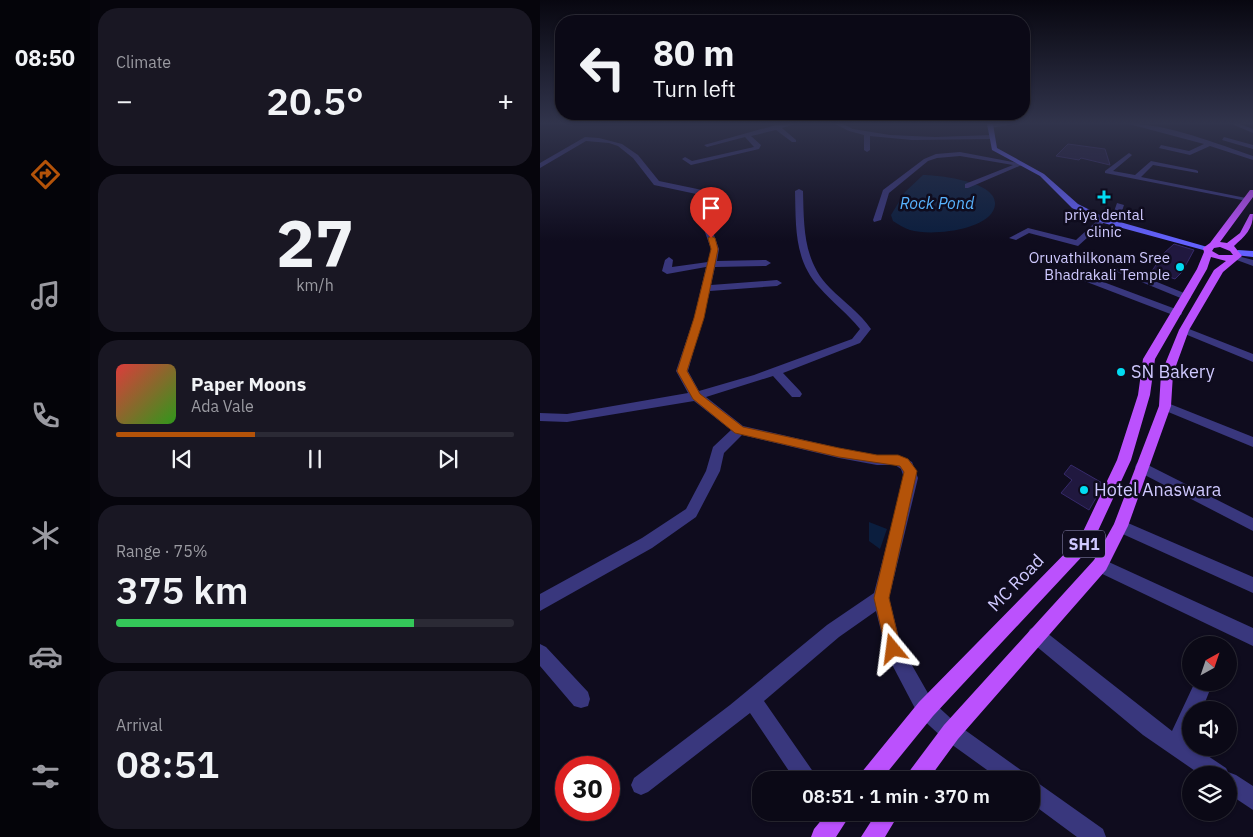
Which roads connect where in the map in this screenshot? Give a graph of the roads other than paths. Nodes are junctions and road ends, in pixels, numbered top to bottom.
1 (642, 163) edge
2 (922, 163) edge
3 (1015, 163) edge
4 (1119, 163) edge
5 (1151, 163) edge
6 (1151, 163) edge
7 (1021, 164) junction
8 (1196, 172) dead end
9 (1136, 178) junction
10 (968, 186) dead end
11 (798, 191) dead end
12 (1253, 192) edge
13 (1247, 199) junction
14 (1120, 205) dead end
15 (1253, 216) edge
16 (877, 220) dead end
17 (1103, 220) junction
18 (1114, 223) junction
19 (1013, 238) dead end
20 (1210, 248) junction
21 (1234, 254) junction
22 (1253, 254) edge
23 (669, 260) dead end
24 (766, 263) dead end
25 (1253, 263) edge
26 (711, 264) junction
27 (1120, 270) dead end
28 (1082, 277) dead end
29 (777, 282) dead end
30 (706, 288) junction
31 (1186, 297) junction
32 (1177, 313) junction
33 (1184, 330) junction
34 (1253, 358) edge
35 (775, 371) junction
36 (796, 394) dead end
37 (696, 396) junction
38 (1165, 406) junction
39 (540, 418) edge
40 (739, 430) junction
41 (1253, 442) edge
42 (1124, 460) junction
43 (1142, 467) junction
44 (1253, 525) edge
45 (1121, 526) junction
46 (1100, 565) junction
47 (1253, 586) edge
48 (881, 598) junction
49 (540, 602) edge
50 (1036, 635) junction
51 (1253, 637) edge
52 (540, 653) edge
53 (581, 699) dead end
54 (752, 700) junction
55 (926, 710) junction
56 (951, 732) junction
57 (1182, 733) edge
58 (1176, 746) junction
59 (1206, 766) edge
60 (801, 771) edge
61 (875, 771) edge
62 (922, 771) edge
63 (1005, 771) edge
64 (641, 786) dead end
65 (1237, 788) edge
66 (1040, 797) edge
67 (1253, 799) edge
68 (884, 821) edge
69 (872, 837) edge
70 (1095, 837) edge

1 - 26 street
2 - 16 street
3 - 7 street
4 - 9 street
5 - 8 street
6 - 9 street
7 - 10 street
7 - 17 main road
9 - 13 street
11 - 35 street
12 - 13 main road, MC Road / SH1
13 - 20 main road, MC Road / SH1
14 - 18 street
15 - 21 main road, SH1
17 - 18 main road
17 - 19 street
18 - 20 main road
20 - 21 main road
20 - 21 main road
20 - 31 main road, MC Road / SH1
21 - 22 main road
21 - 25 street
21 - 33 main road, SH1
23 - 26 street
24 - 26 street
26 - 30 street
27 - 31 street
28 - 32 street
29 - 30 street
30 - 37 street
31 - 32 main road, MC Road / SH1
32 - 42 main road, MC Road / SH1
33 - 34 street
33 - 38 main road, SH1
35 - 36 street
35 - 37 street
37 - 39 street
37 - 40 street
38 - 41 street
38 - 43 main road, SH1
40 - 48 street
40 - 49 street
42 - 43 main road
42 - 55 main road, MC Road / SH1
43 - 44 street
43 - 45 main road, SH1
45 - 46 main road, SH1
45 - 47 street
46 - 50 main road, SH1
46 - 51 street
48 - 54 street
48 - 55 street
50 - 56 main road, SH1
50 - 58 street
52 - 53 street
54 - 60 street
54 - 64 street
55 - 56 street
55 - 61 main road, MC Road / SH1
56 - 62 main road, SH1
56 - 63 street
57 - 58 street
58 - 59 street
65 - 67 street
66 - 70 street
68 - 69 main road

